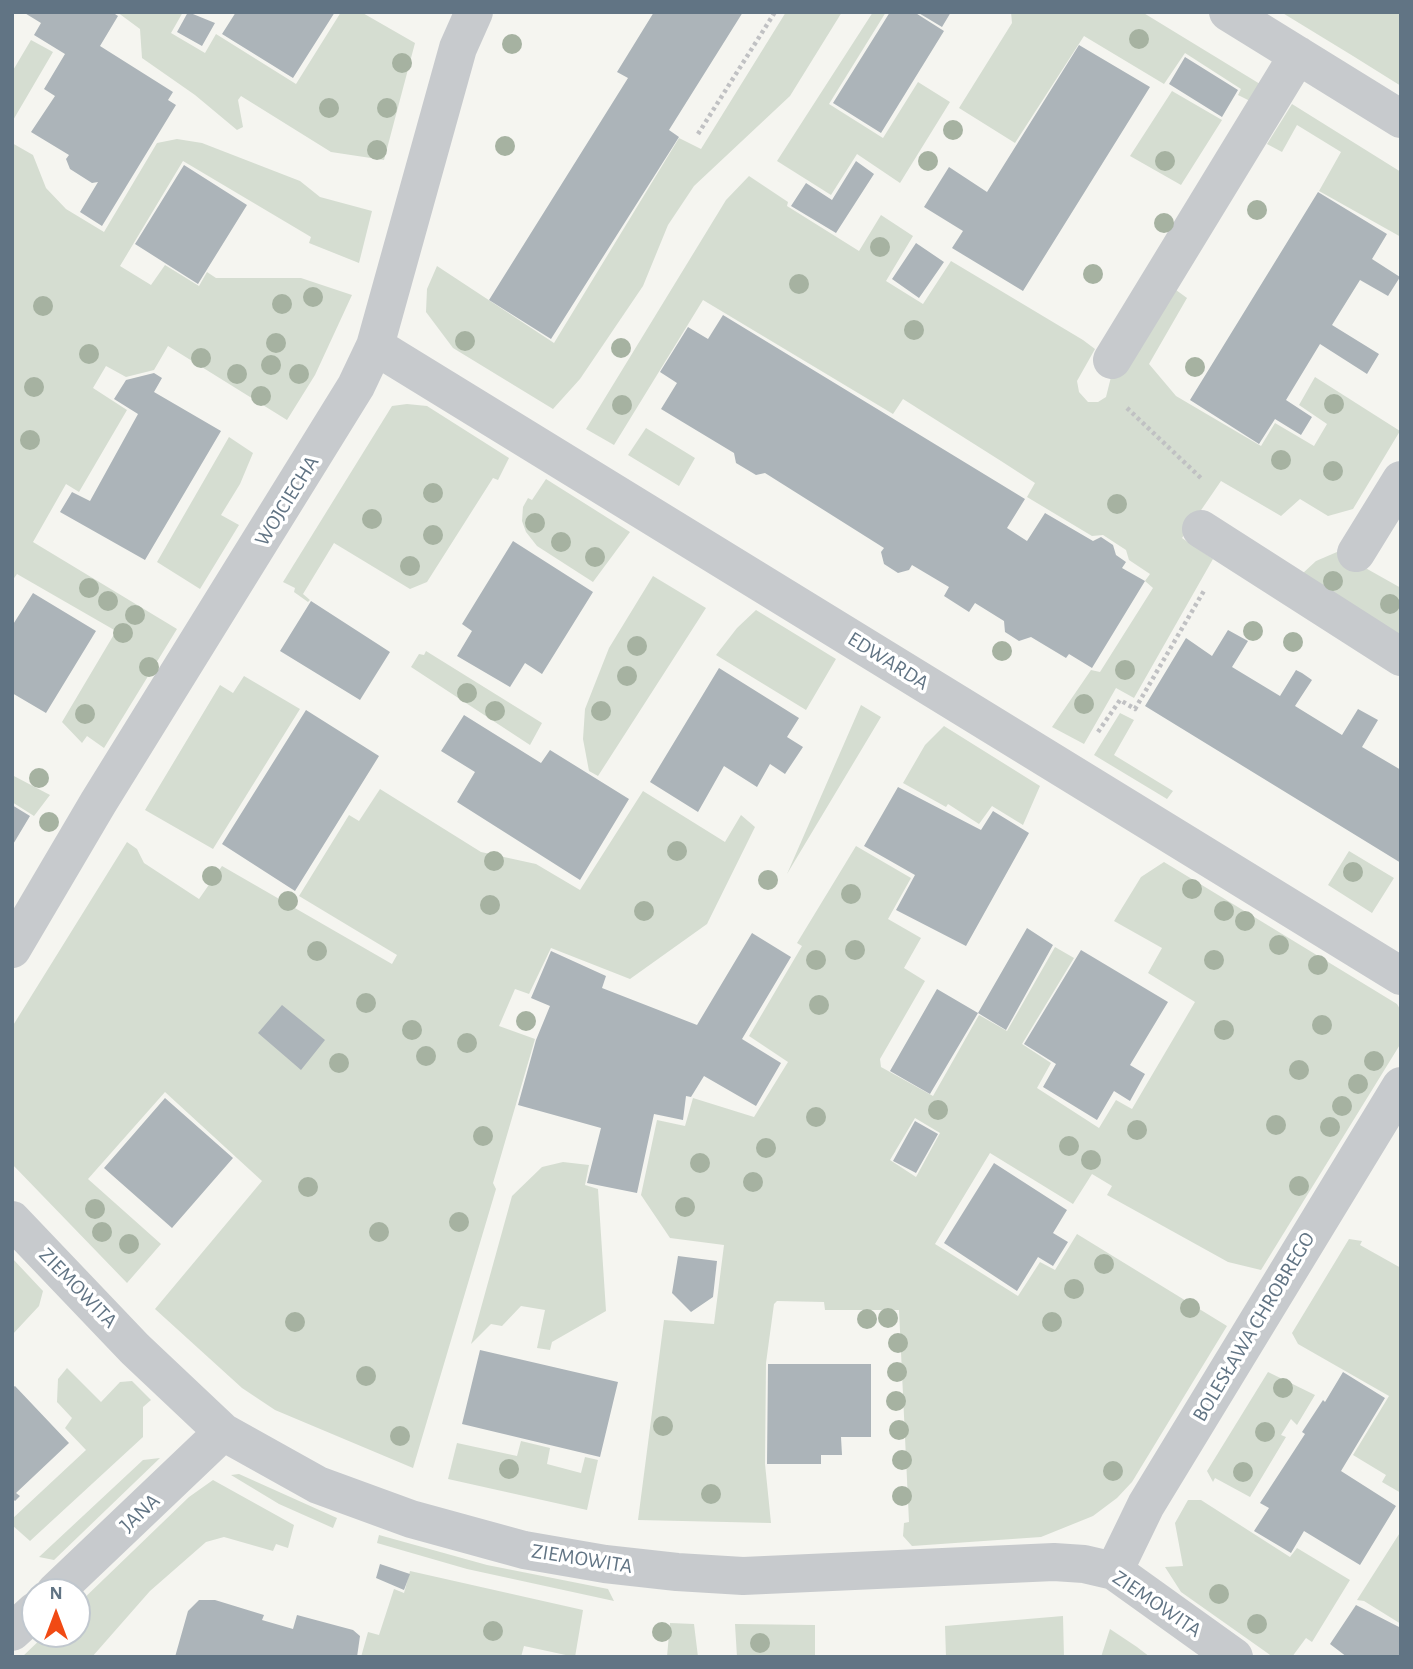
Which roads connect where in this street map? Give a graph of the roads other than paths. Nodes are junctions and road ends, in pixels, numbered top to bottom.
1 (474, 12) edge
2 (1228, 12) edge
3 (1298, 55) junction
4 (1401, 119) edge
5 (375, 346) junction
6 (1111, 360) road end
7 (1401, 480) edge
8 (1215, 538) road end
9 (1356, 553) dead end
10 (1401, 657) edge
11 (12, 949) edge
12 (1401, 976) edge
13 (1401, 1086) edge
14 (12, 1220) edge
15 (223, 1432) junction
16 (1114, 1571) junction
17 (70, 1578) edge
18 (1234, 1657) edge

1 - 5 street, WOJCIECHA
2 - 3 street
3 - 4 street
3 - 6 street
5 - 11 street, WOJCIECHA
5 - 12 street, EDWARDA
7 - 9 street
8 - 10 street
13 - 16 street, BOLESŁAWA CHROBREGO
14 - 15 street, ZIEMOWITA
15 - 16 street, ZIEMOWITA
15 - 17 street, JANA
16 - 18 street, ZIEMOWITA

